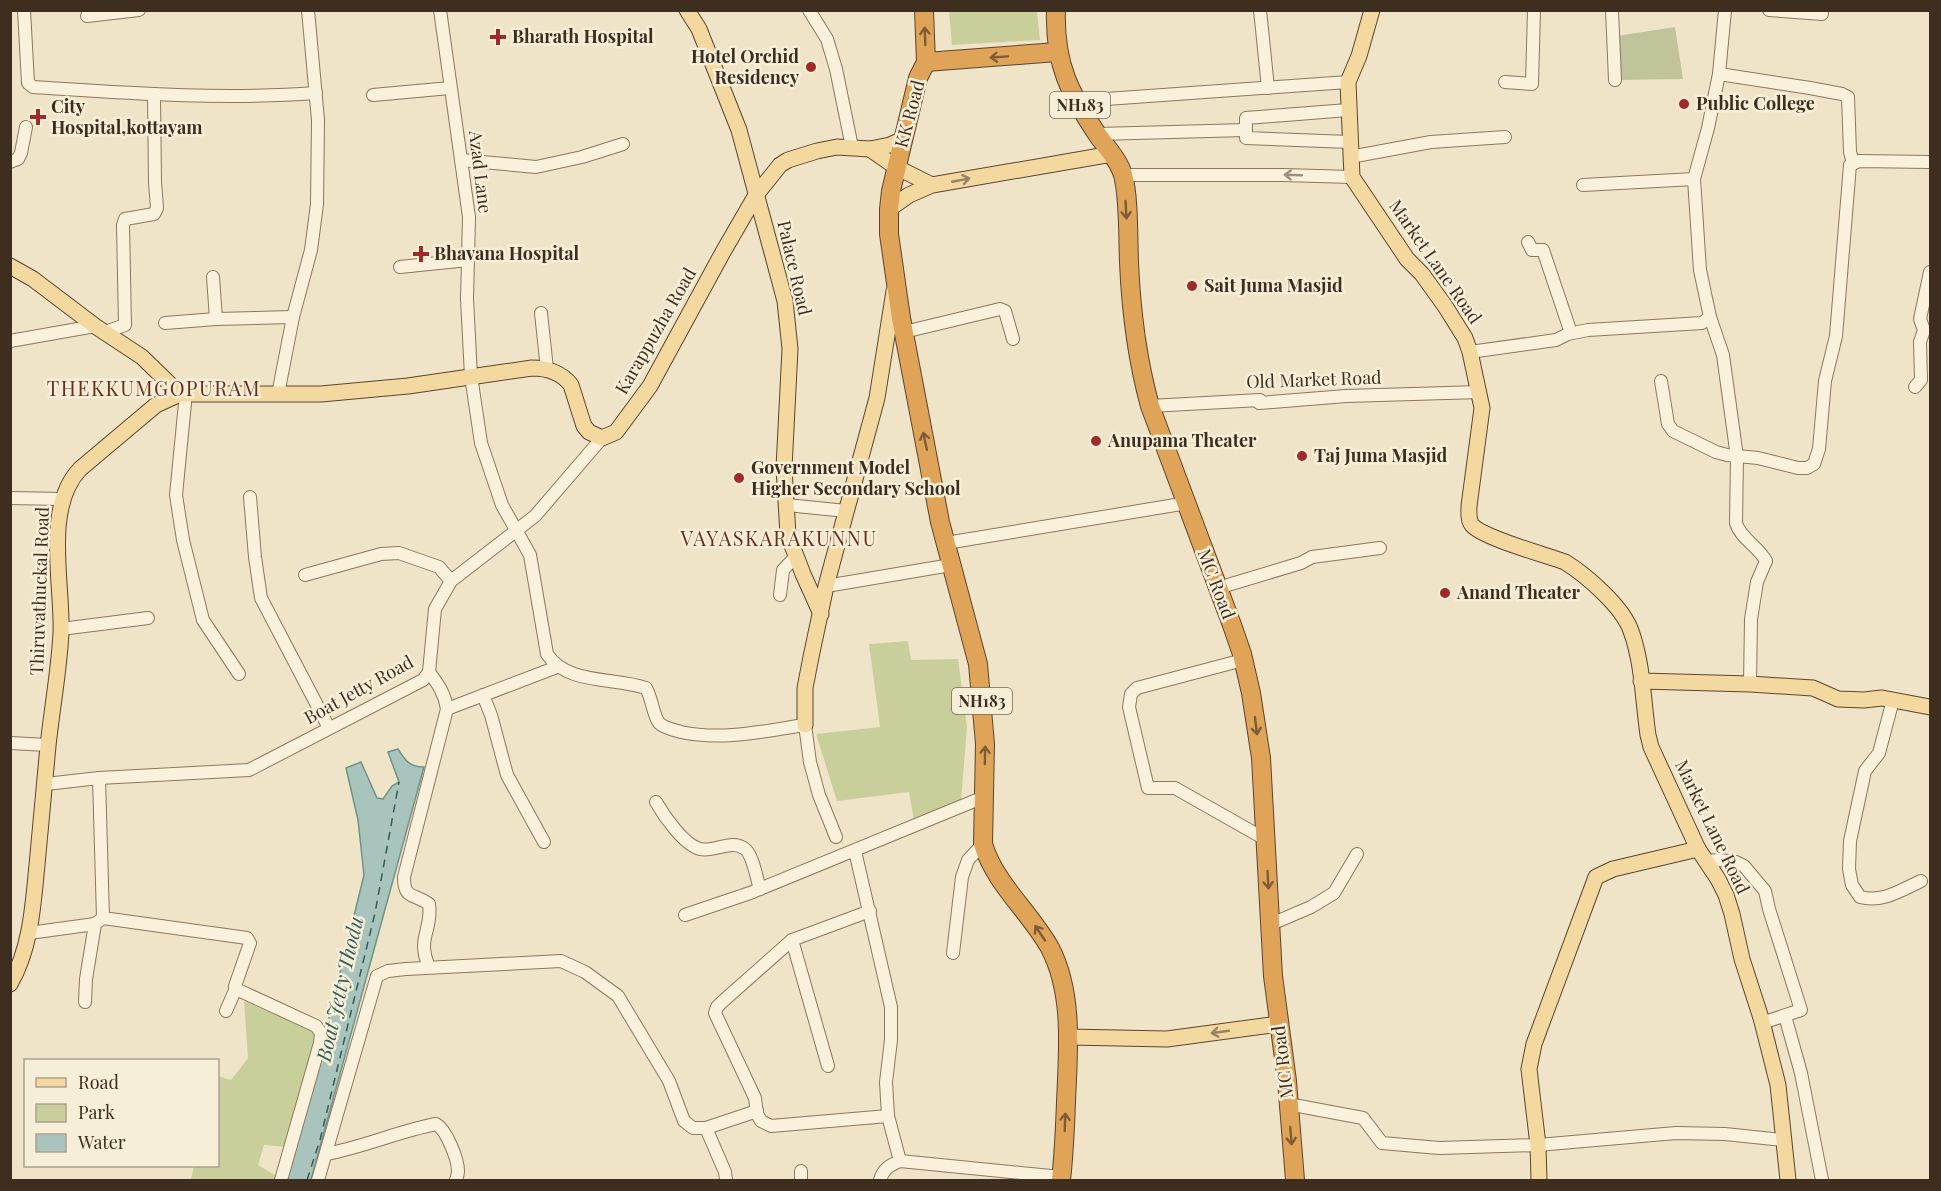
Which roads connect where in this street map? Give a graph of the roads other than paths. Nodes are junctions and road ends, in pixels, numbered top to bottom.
1 (24, 10) edge
2 (138, 10) edge
3 (308, 10) edge
4 (440, 10) edge
5 (687, 10) edge
6 (809, 10) edge
7 (924, 10) edge
8 (1056, 10) edge
9 (1260, 10) edge
10 (1372, 10) edge
11 (1534, 10) edge
12 (1612, 10) edge
13 (1725, 10) edge
14 (1769, 10) edge
15 (1822, 14) dead end
16 (87, 16) dead end
17 (1057, 52) junction
18 (926, 62) junction
19 (1719, 74) junction
20 (1615, 80) dead end
21 (1348, 82) junction
22 (1505, 82) dead end
23 (450, 88) junction
24 (1268, 88) junction
25 (316, 93) junction
26 (154, 95) junction
27 (373, 95) dead end
28 (1078, 101) junction
29 (1348, 110) junction
30 (26, 127) dead end
31 (1246, 130) junction
32 (1098, 134) junction
33 (1505, 137) dead end
34 (903, 139) junction
35 (623, 144) dead end
36 (852, 147) junction
37 (870, 149) junction
38 (1350, 150) junction
39 (1112, 154) junction
40 (461, 160) junction
41 (10, 162) edge
42 (1930, 162) edge
43 (1853, 163) junction
44 (896, 167) junction
45 (1123, 175) junction
46 (1352, 177) junction
47 (1694, 179) junction
48 (932, 185) junction
49 (1583, 185) dead end
50 (756, 195) junction
51 (889, 209) junction
52 (1528, 242) dead end
53 (468, 260) junction
54 (10, 266) edge
55 (400, 267) dead end
56 (1930, 272) edge
57 (213, 278) dead end
58 (895, 285) junction
59 (542, 313) dead end
60 (293, 317) junction
61 (1710, 317) junction
62 (216, 319) junction
63 (165, 323) dead end
64 (100, 329) junction
65 (1927, 331) edge
66 (904, 333) junction
67 (1571, 333) junction
68 (1013, 339) dead end
69 (10, 341) edge
70 (1470, 351) junction
71 (547, 369) junction
72 (471, 376) junction
73 (1661, 381) dead end
74 (1915, 387) dead end
75 (1480, 392) junction
76 (183, 394) junction
77 (278, 394) junction
78 (1150, 406) junction
79 (602, 438) junction
80 (1737, 457) junction
81 (250, 497) dead end
82 (10, 498) edge
83 (62, 499) junction
84 (1187, 503) junction
85 (787, 505) junction
86 (846, 511) junction
87 (516, 530) junction
88 (946, 543) junction
89 (1380, 548) dead end
90 (796, 556) junction
91 (951, 565) junction
92 (305, 575) dead end
93 (451, 581) junction
94 (826, 586) junction
95 (1218, 588) junction
96 (780, 595) dead end
97 (821, 614) junction
98 (148, 618) dead end
99 (61, 629) junction
100 (1243, 660) junction
101 (557, 667) junction
102 (429, 672) junction
103 (239, 674) dead end
104 (1641, 681) junction
105 (1750, 684) junction
106 (483, 695) junction
107 (1893, 700) junction
108 (1930, 707) edge
109 (447, 709) junction
110 (806, 725) junction
111 (329, 728) junction
112 (10, 743) edge
113 (48, 745) junction
114 (99, 778) junction
115 (46, 784) junction
116 (984, 797) junction
117 (656, 802) dead end
118 (836, 837) dead end
119 (1265, 838) junction
120 (544, 842) dead end
121 (983, 844) junction
122 (855, 851) junction
123 (1357, 854) dead end
124 (1702, 855) junction
125 (1922, 881) dead end
126 (760, 889) junction
127 (870, 911) junction
128 (684, 915) dead end
129 (99, 921) junction
130 (1269, 925) junction
131 (29, 933) junction
132 (792, 940) junction
133 (953, 953) dead end
134 (429, 967) junction
135 (10, 984) edge
136 (236, 988) junction
137 (85, 1002) dead end
138 (226, 1011) dead end
139 (1785, 1016) junction
140 (1762, 1023) junction
141 (1278, 1024) junction
142 (1068, 1037) junction
143 (828, 1066) dead end
144 (1288, 1104) junction
145 (757, 1111) junction
146 (888, 1116) junction
147 (706, 1128) junction
148 (1784, 1140) junction
149 (1538, 1145) junction
150 (326, 1154) junction
151 (900, 1161) junction
152 (1061, 1179) edge
153 (281, 1180) edge
154 (318, 1180) edge
155 (456, 1180) edge
156 (726, 1180) edge
157 (880, 1180) edge
158 (1295, 1180) edge
159 (1539, 1180) edge
160 (1788, 1180) edge
161 (1822, 1180) edge

1 - 26 street
2 - 16 street
3 - 25 street
4 - 23 street, Azad Lane
5 - 50 main road, Palace Road
6 - 36 street
18 -> 7 highway, NH183
8 - 17 highway, MC Road / NH183
9 - 24 street
10 - 21 main road, Market Lane Road
11 - 22 street
12 - 20 street
13 - 19 street
14 - 15 street
17 -> 18 highway
17 - 28 highway, MC Road / NH183
18 - 34 highway, KK Road / NH183
19 - 43 street
19 - 47 street
21 - 24 street
21 - 29 main road, Market Lane Road
23 - 27 street
23 - 40 street, Azad Lane
24 - 28 street
25 - 26 street
25 - 60 street
26 - 64 street
28 - 32 highway, MC Road / NH183
29 - 31 street
29 - 38 main road, Market Lane Road
30 - 41 street
31 - 32 street
31 - 38 street
32 - 39 highway, MC Road / NH183
33 - 38 street
34 - 37 main road, Karappuzha Road
34 - 44 highway, KK Road / NH183
35 - 40 street
36 - 37 main road, Karappuzha Road
36 - 50 main road, Karappuzha Road
37 - 44 main road, Karappuzha Road
38 - 46 main road, Market Lane Road
39 - 45 highway, MC Road / NH183
48 -> 39 main road
40 - 53 street, Azad Lane
42 - 43 street
43 - 80 street
44 - 48 main road, Karappuzha Road
44 - 51 highway, NH183
46 -> 45 street
45 -> 78 highway, MC Road / NH183
46 - 70 main road, Market Lane Road
47 - 49 street
47 - 61 street
48 - 51 main road
50 - 79 main road, Karappuzha Road
50 - 85 main road, Palace Road
51 - 58 highway, NH183
52 - 67 street
53 - 55 street
53 - 72 street, Azad Lane
54 - 64 main road
56 - 65 street
57 - 62 street
58 - 66 highway, NH183
58 - 86 main road
59 - 71 street
60 - 62 street
60 - 77 street
61 - 67 street
61 - 80 street
62 - 63 street
64 - 69 street
64 - 76 main road
65 - 74 street
66 - 68 street
88 -> 66 highway, NH183
67 - 70 street
70 - 75 main road, Market Lane Road
71 - 72 main road
71 - 79 main road
72 - 77 main road
72 - 87 street, Azad Lane
73 - 80 street
75 - 78 street, Old Market Road
75 - 104 main road, Market Lane Road
76 - 77 main road
76 - 83 main road, Thiruvathuckal Road
76 - 103 street
78 - 84 highway, MC Road / NH183
79 - 87 street, Boat Jetty Road
80 - 105 street
81 - 111 street
82 - 83 street
83 - 99 main road, Thiruvathuckal Road
84 - 88 street
84 - 95 highway, MC Road / NH183
85 - 86 street
85 - 90 main road, Palace Road
86 - 94 main road
87 - 93 street, Boat Jetty Road
87 - 101 street, Azad Lane
88 - 91 highway, NH183
89 - 95 street
90 - 96 street
90 - 97 main road, Palace Road
91 - 94 street
116 -> 91 highway, NH183
92 - 93 street
93 - 102 street, Boat Jetty Road
94 - 97 main road
95 - 100 highway, MC Road / NH183
97 - 110 main road
98 - 99 street
99 - 113 main road, Thiruvathuckal Road
100 -> 119 highway, MC Road / NH183
100 - 119 street
101 - 106 street
101 - 110 street
102 - 109 street
102 - 111 street, Boat Jetty Road
104 - 105 main road
104 - 124 main road, Market Lane Road
105 - 107 main road
106 - 109 street
106 - 120 street
107 - 108 main road
107 - 125 street
109 - 134 street
110 - 118 street
111 - 114 street, Boat Jetty Road
112 - 113 street
113 - 115 main road, Thiruvathuckal Road
114 - 115 street, Boat Jetty Road
114 - 129 street
115 - 131 main road, Thiruvathuckal Road
116 - 121 highway, NH183
116 - 122 street
117 - 126 street
119 -> 130 highway, MC Road / NH183
121 - 133 street
142 -> 121 highway, NH183
122 - 126 street
122 - 127 street
123 - 130 street
124 - 139 street
124 - 140 main road, Market Lane Road
124 - 149 main road
126 - 128 street
127 - 132 street
127 - 146 street
129 - 131 street
129 - 136 street
129 - 137 street
130 - 141 highway, MC Road / NH183
131 - 135 main road, Thiruvathuckal Road
132 - 143 street
132 - 145 street
134 - 147 street
134 - 150 street
136 - 138 street
136 - 153 street
139 - 140 street
139 - 161 street
140 - 148 main road, Market Lane Road
141 -> 142 main road
141 - 144 highway, MC Road / NH183
152 -> 142 highway, NH183
144 - 149 street
144 -> 158 highway, MC Road / NH183
145 - 146 street
145 - 147 street
146 - 151 street
147 - 156 street
148 - 149 street
148 - 160 main road, Market Lane Road
149 - 159 main road
150 - 154 street
150 - 155 street
151 - 152 street
151 - 157 street

